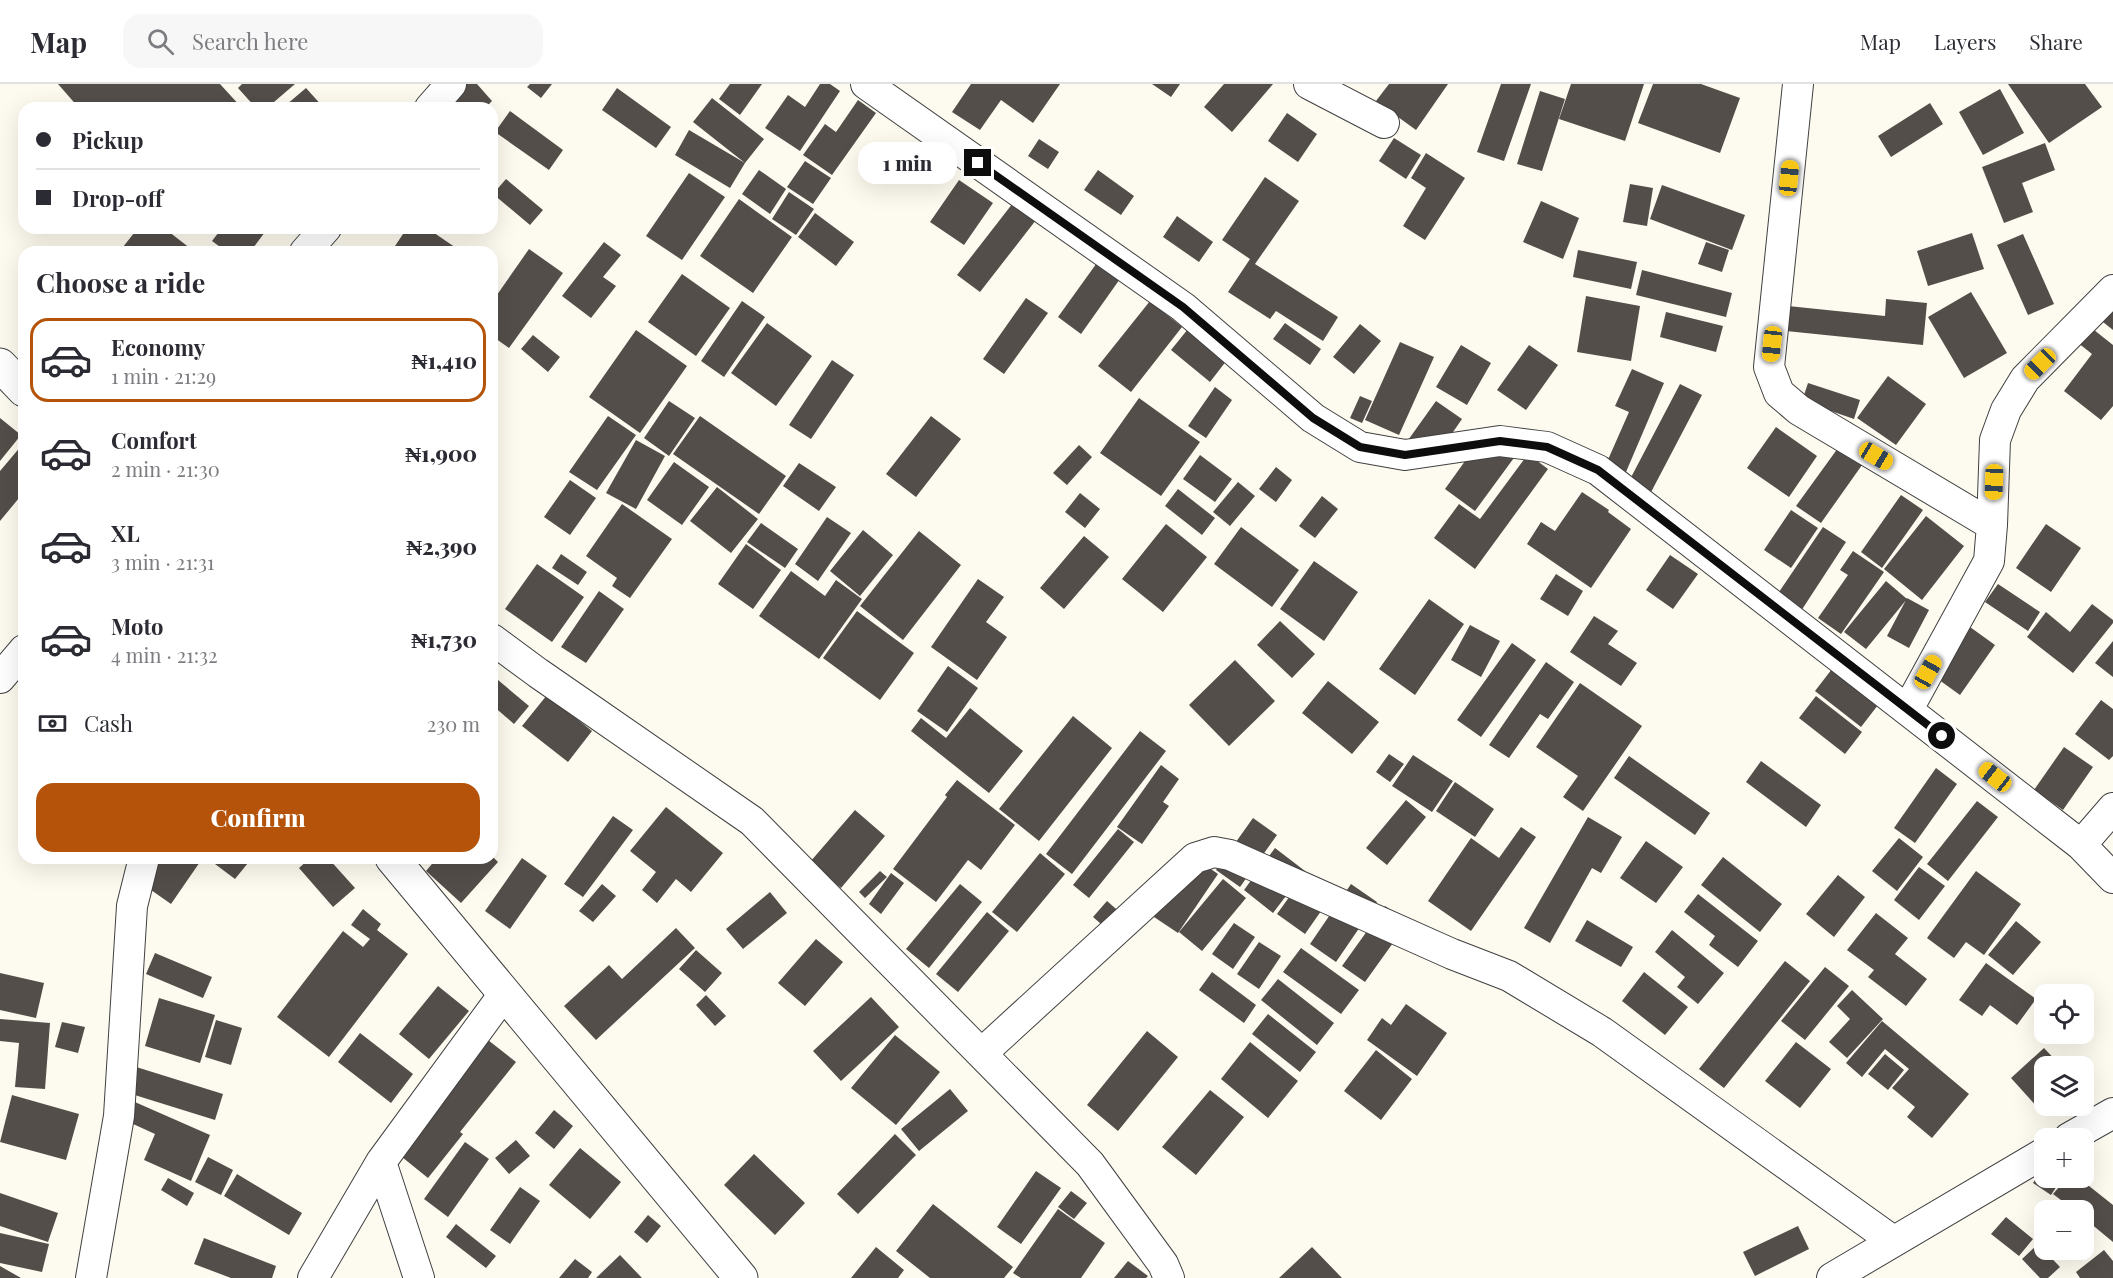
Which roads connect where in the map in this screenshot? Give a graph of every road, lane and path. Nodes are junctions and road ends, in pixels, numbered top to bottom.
1 (451, 84) edge
2 (866, 84) edge
3 (1309, 84) edge
4 (1798, 84) edge
5 (435, 102) edge
6 (1384, 123) dead end
7 (321, 234) edge
8 (310, 246) edge
9 (2113, 290) edge
10 (0, 365) edge
11 (18, 384) edge
12 (1992, 525) junction
13 (498, 643) edge
14 (18, 657) edge
15 (0, 678) edge
16 (1908, 709) junction
17 (2113, 808) edge
18 (2081, 845) junction
19 (142, 864) edge
20 (397, 864) edge
21 (2113, 878) edge
22 (504, 994) junction
23 (982, 1053) junction
24 (2113, 1113) edge
25 (2087, 1128) edge
26 (2034, 1159) edge
27 (381, 1162) junction
28 (1893, 1241) junction
29 (91, 1278) edge
30 (313, 1278) edge
31 (418, 1278) edge
32 (741, 1278) edge
33 (1169, 1278) edge
34 (1832, 1278) edge

1 - 5 street
2 - 16 street
3 - 6 street
4 - 12 street
7 - 8 street
9 - 12 street
10 - 11 street
12 - 16 street
13 - 23 street
14 - 15 street
16 - 18 street
17 - 18 street
18 - 21 street
19 - 29 street
20 - 22 street
22 - 27 street
22 - 32 street
23 - 28 street
23 - 33 street
24 - 25 street
26 - 28 street
27 - 30 street
27 - 31 street
28 - 34 street

